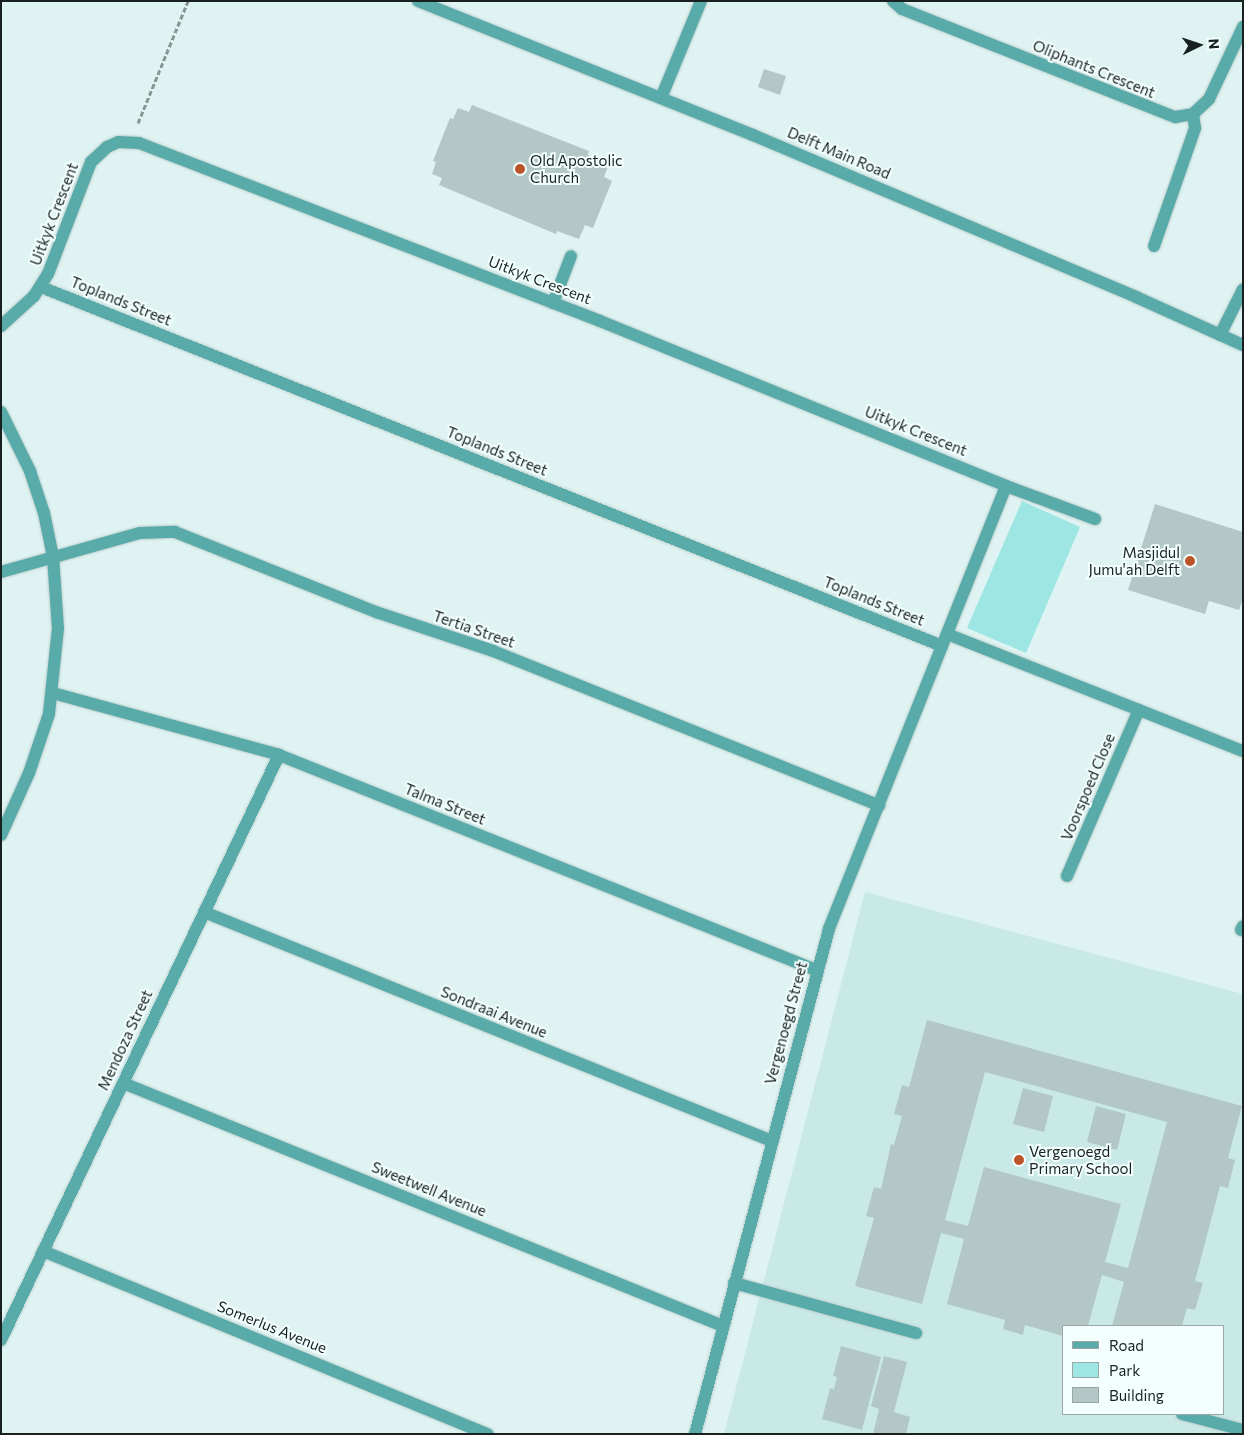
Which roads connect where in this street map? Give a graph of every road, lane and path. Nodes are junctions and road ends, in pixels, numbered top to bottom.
1 (188, 1) edge
2 (418, 1) edge
3 (701, 1) edge
4 (893, 1) edge
5 (1243, 27) edge
6 (660, 98) junction
7 (1193, 114) junction
8 (136, 128) dead end
9 (1154, 246) dead end
10 (572, 256) dead end
11 (41, 287) junction
12 (1243, 290) edge
13 (553, 303) junction
14 (1, 326) edge
15 (1220, 335) junction
16 (1243, 345) edge
17 (1, 412) edge
18 (1006, 486) junction
19 (1095, 519) dead end
20 (53, 557) junction
21 (1, 572) edge
22 (945, 640) junction
23 (53, 693) junction
24 (1139, 710) junction
25 (1243, 751) edge
26 (279, 755) junction
27 (879, 805) junction
28 (1, 835) edge
29 (1067, 876) dead end
30 (204, 912) junction
31 (816, 970) junction
32 (123, 1083) junction
33 (772, 1141) junction
34 (43, 1251) junction
35 (734, 1283) junction
36 (723, 1326) junction
37 (916, 1333) dead end
38 (1, 1340) edge
39 (1186, 1415) edge
40 (1243, 1430) edge
41 (488, 1434) edge
42 (694, 1434) edge

1 - 8 path
2 - 6 street, Delft Main Road
3 - 6 street
4 - 7 street, Oliphants Crescent
5 - 7 street
6 - 15 street, Delft Main Road
7 - 9 street
10 - 13 street
11 - 13 street, Uitkyk Crescent
11 - 14 street, Uitkyk Crescent
11 - 22 street, Toplands Street
12 - 15 street
13 - 18 street, Uitkyk Crescent
15 - 16 street, Delft Main Road
17 - 20 street
18 - 19 street, Uitkyk Crescent
18 - 22 street
20 - 21 street, Tertia Street
20 - 23 street
20 - 27 street, Tertia Street
22 - 24 street, Toplands Street
22 - 27 street, Vergenoegd Street
23 - 26 street, Talma Street
23 - 28 street
24 - 25 street, Toplands Street
24 - 29 street, Voorspoed Close
26 - 30 street, Mendoza Street
26 - 31 street, Talma Street
27 - 31 street, Vergenoegd Street
30 - 32 street, Mendoza Street
30 - 33 street, Sondraai Avenue
31 - 33 street, Vergenoegd Street
32 - 34 street, Mendoza Street
32 - 36 street, Sweetwell Avenue
33 - 35 street, Vergenoegd Street
34 - 38 street, Mendoza Street
34 - 41 street, Somerlus Avenue
35 - 36 street, Vergenoegd Street
35 - 37 street
36 - 42 street, Vergenoegd Street
39 - 40 street

